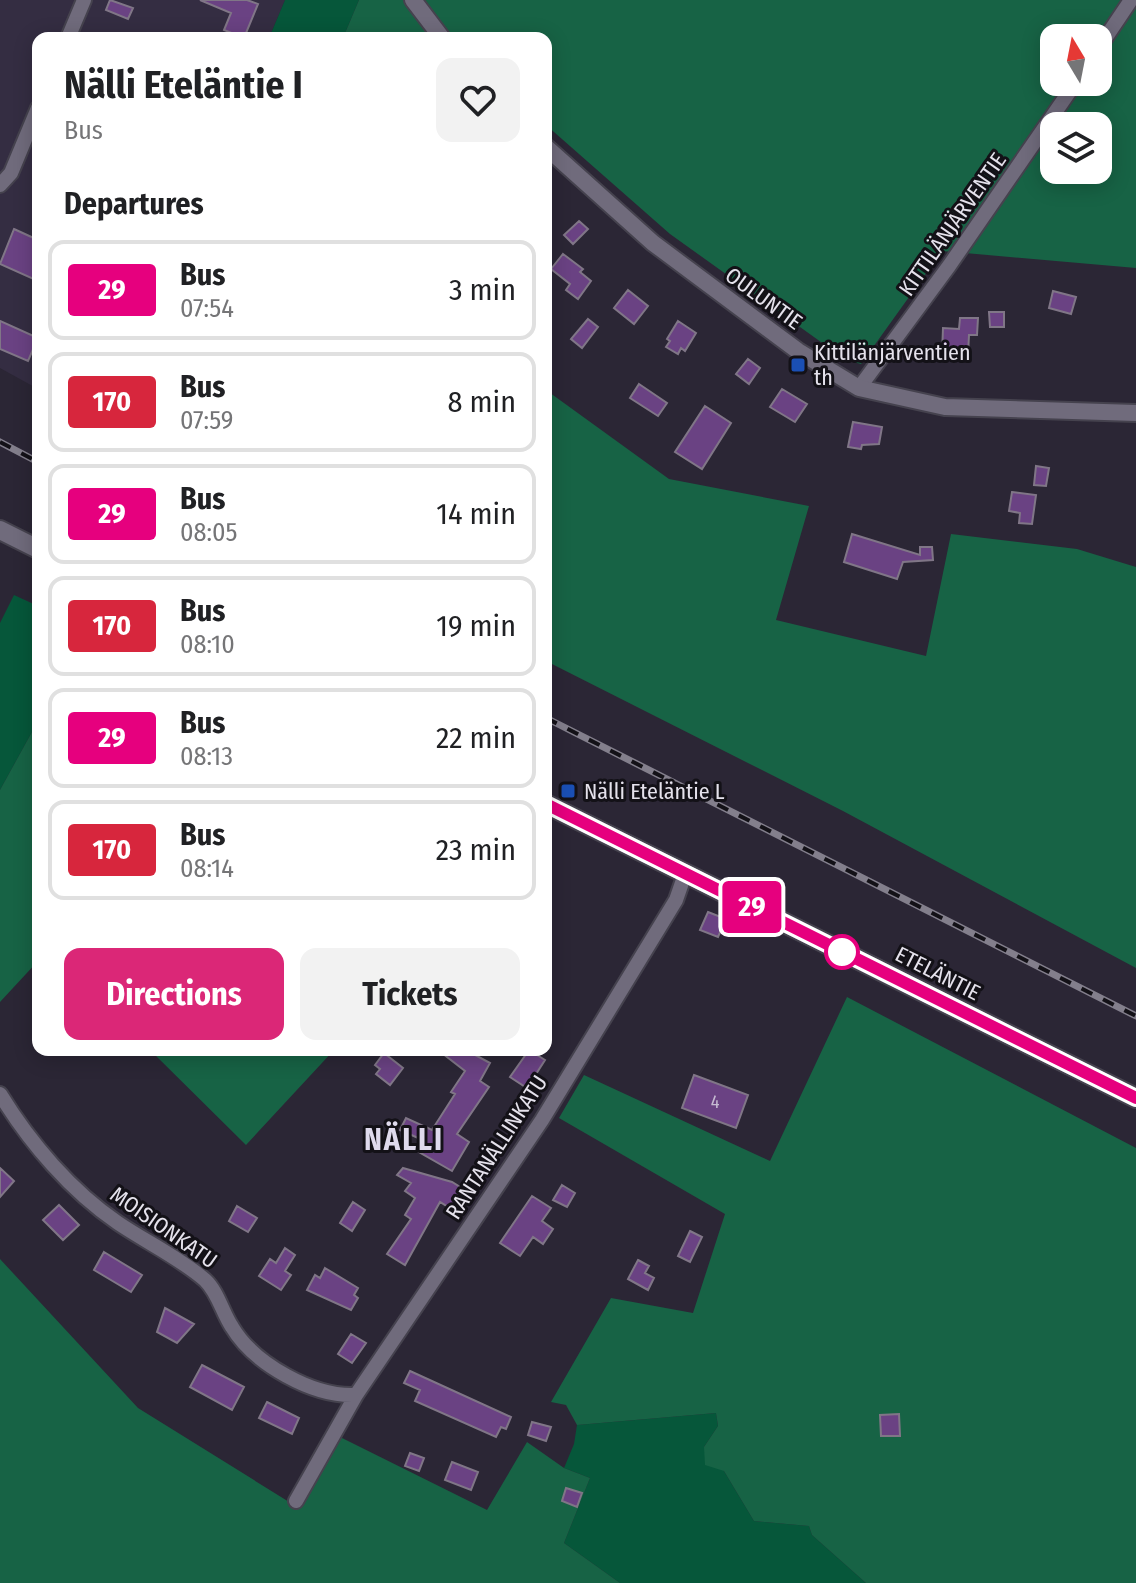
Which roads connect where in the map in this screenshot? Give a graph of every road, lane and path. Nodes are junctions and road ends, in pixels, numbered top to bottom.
1 (84, 0) edge
2 (413, 0) edge
3 (1131, 0) edge
4 (1112, 28) edge
5 (71, 32) edge
6 (437, 32) edge
7 (1066, 96) edge
8 (32, 122) edge
9 (552, 152) edge
10 (0, 185) edge
11 (859, 388) junction
12 (1136, 413) edge
13 (0, 530) edge
14 (32, 546) edge
15 (552, 807) edge
16 (685, 874) junction
17 (0, 1094) edge
18 (1136, 1098) edge
19 (356, 1395) junction
20 (296, 1501) dead end

1 - 5 street
2 - 6 street
3 - 4 street
7 - 11 street, KITTILÄNJÄRVENTIE
8 - 10 street
9 - 11 street, OULUNTIE
11 - 12 street, OULUNTIE
13 - 14 main road
15 - 16 main road, ETELÄNTIE
16 - 18 main road, ETELÄNTIE
16 - 19 street, RANTANÄLLINKATU
17 - 19 street, MOISIONKATU
19 - 20 street, RANTANÄLLINKATU

